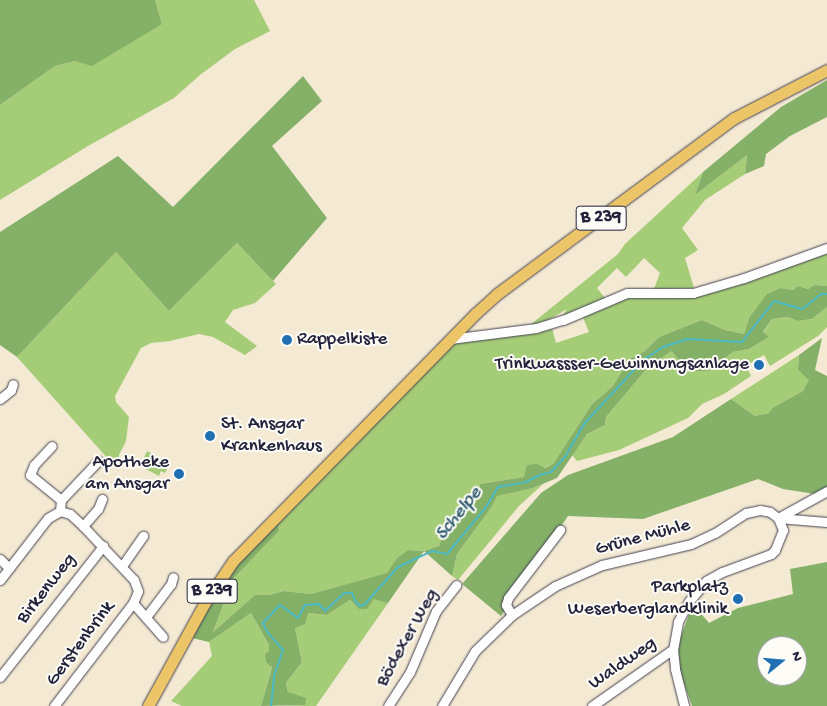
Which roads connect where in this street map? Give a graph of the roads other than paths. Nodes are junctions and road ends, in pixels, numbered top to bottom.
1 (827, 70) edge
2 (827, 248) edge
3 (450, 339) junction
4 (13, 384) dead end
5 (0, 400) edge
6 (52, 446) dead end
7 (98, 461) dead end
8 (827, 491) edge
9 (102, 499) dead end
10 (61, 500) junction
11 (60, 511) junction
12 (778, 518) junction
13 (827, 522) edge
14 (83, 526) junction
15 (560, 530) dead end
16 (143, 536) dead end
17 (103, 546) junction
18 (0, 559) edge
19 (122, 566) junction
20 (9, 568) junction
21 (173, 577) dead end
22 (0, 580) edge
23 (456, 585) dead end
24 (133, 603) junction
25 (512, 615) junction
26 (146, 617) junction
27 (163, 637) dead end
28 (673, 649) junction
29 (0, 677) edge
30 (54, 706) edge
31 (148, 706) edge
32 (388, 706) edge
33 (442, 706) edge
34 (592, 706) edge
35 (684, 706) edge

1 - 3 main road, B 239
2 - 3 street
3 - 31 main road, B 239
4 - 5 street
6 - 10 street
7 - 10 street
8 - 12 street
9 - 14 street
10 - 11 street
11 - 14 street, Gerstenbrink
11 - 20 street
12 - 13 street, Grüne Mühle
12 - 25 street, Grüne Mühle
12 - 28 street
14 - 17 street, Gerstenbrink
15 - 25 street
16 - 19 street
17 - 19 street, Gerstenbrink
17 - 29 street, Birkenweg
18 - 20 street
19 - 24 street, Gerstenbrink
20 - 22 street
21 - 26 street, Gerstenbrink
23 - 32 street, Bödexer Weg
24 - 26 street, Gerstenbrink
24 - 30 street, Gerstenbrink
25 - 33 street, Grüne Mühle
26 - 27 street, Gerstenbrink
28 - 34 street, Waldweg
28 - 35 street

